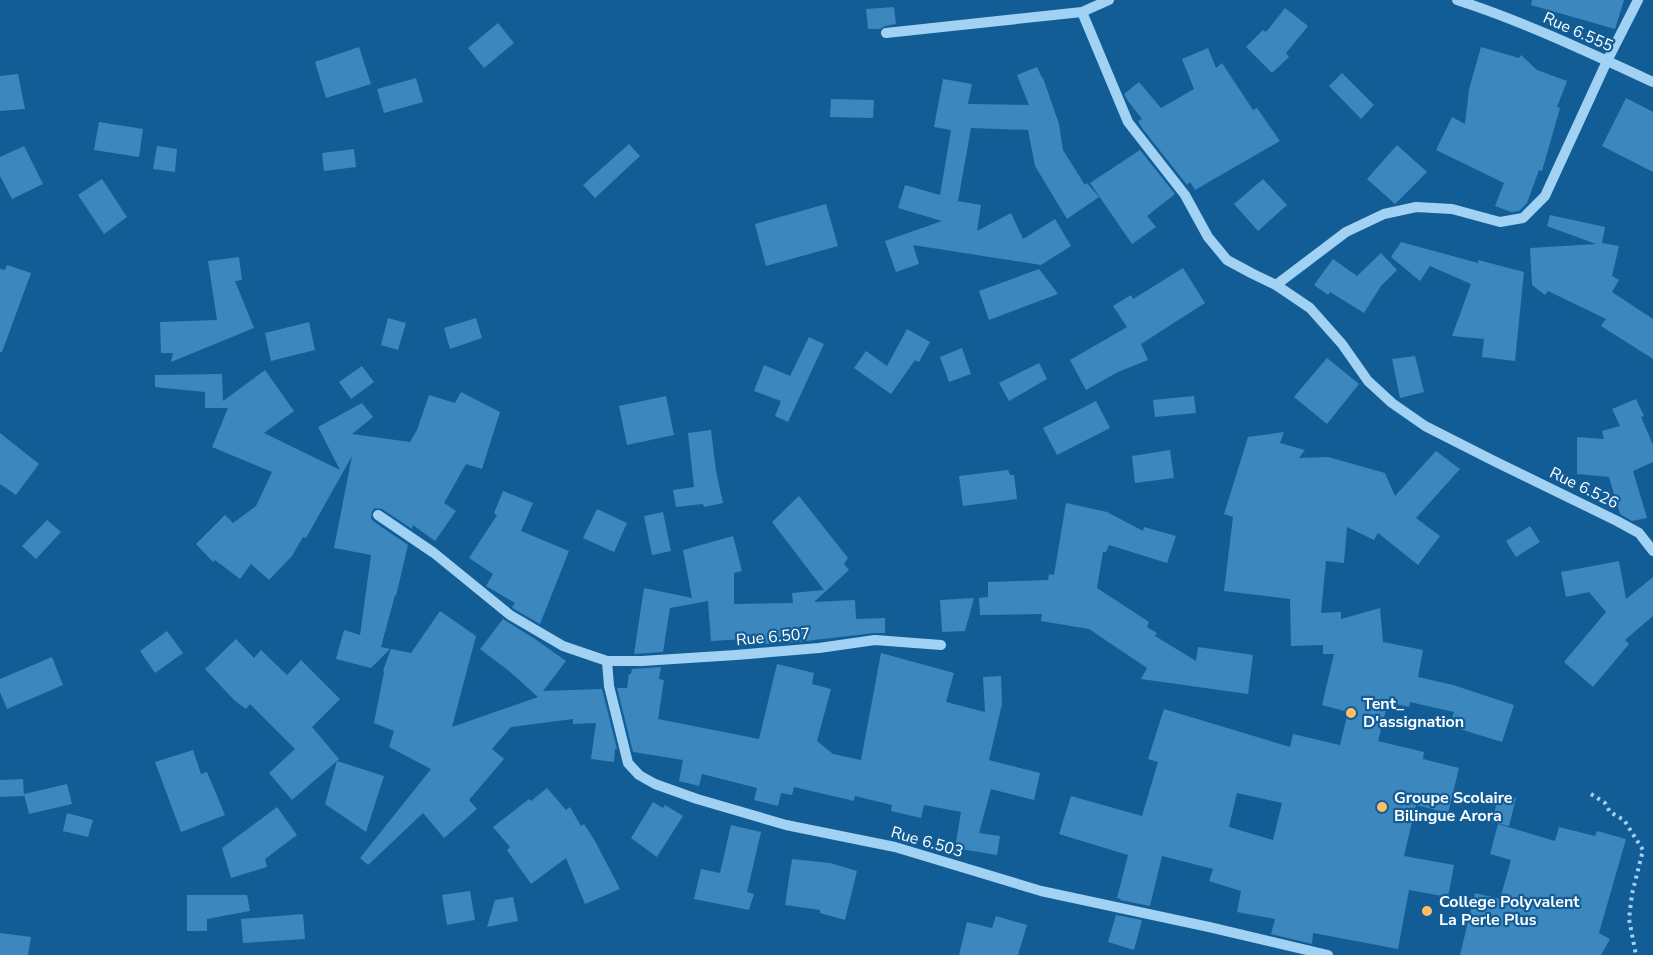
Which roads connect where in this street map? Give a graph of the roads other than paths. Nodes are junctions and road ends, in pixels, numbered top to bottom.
1 (1109, 0) edge
2 (1457, 0) edge
3 (1638, 0) edge
4 (1082, 12) junction
5 (886, 33) dead end
6 (1607, 61) junction
7 (1653, 82) edge
8 (1276, 285) junction
9 (378, 516) dead end
10 (1653, 551) edge
11 (941, 645) dead end
12 (607, 661) junction
13 (1328, 955) edge

1 - 4 street
2 - 6 street, Rue 6.555
3 - 6 street
4 - 5 street
4 - 8 street, Rue 6.526
6 - 7 street, Rue 6.555
6 - 8 street
8 - 10 street, Rue 6.526
9 - 12 street
11 - 12 street, Rue 6.507
12 - 13 street, Rue 6.503

